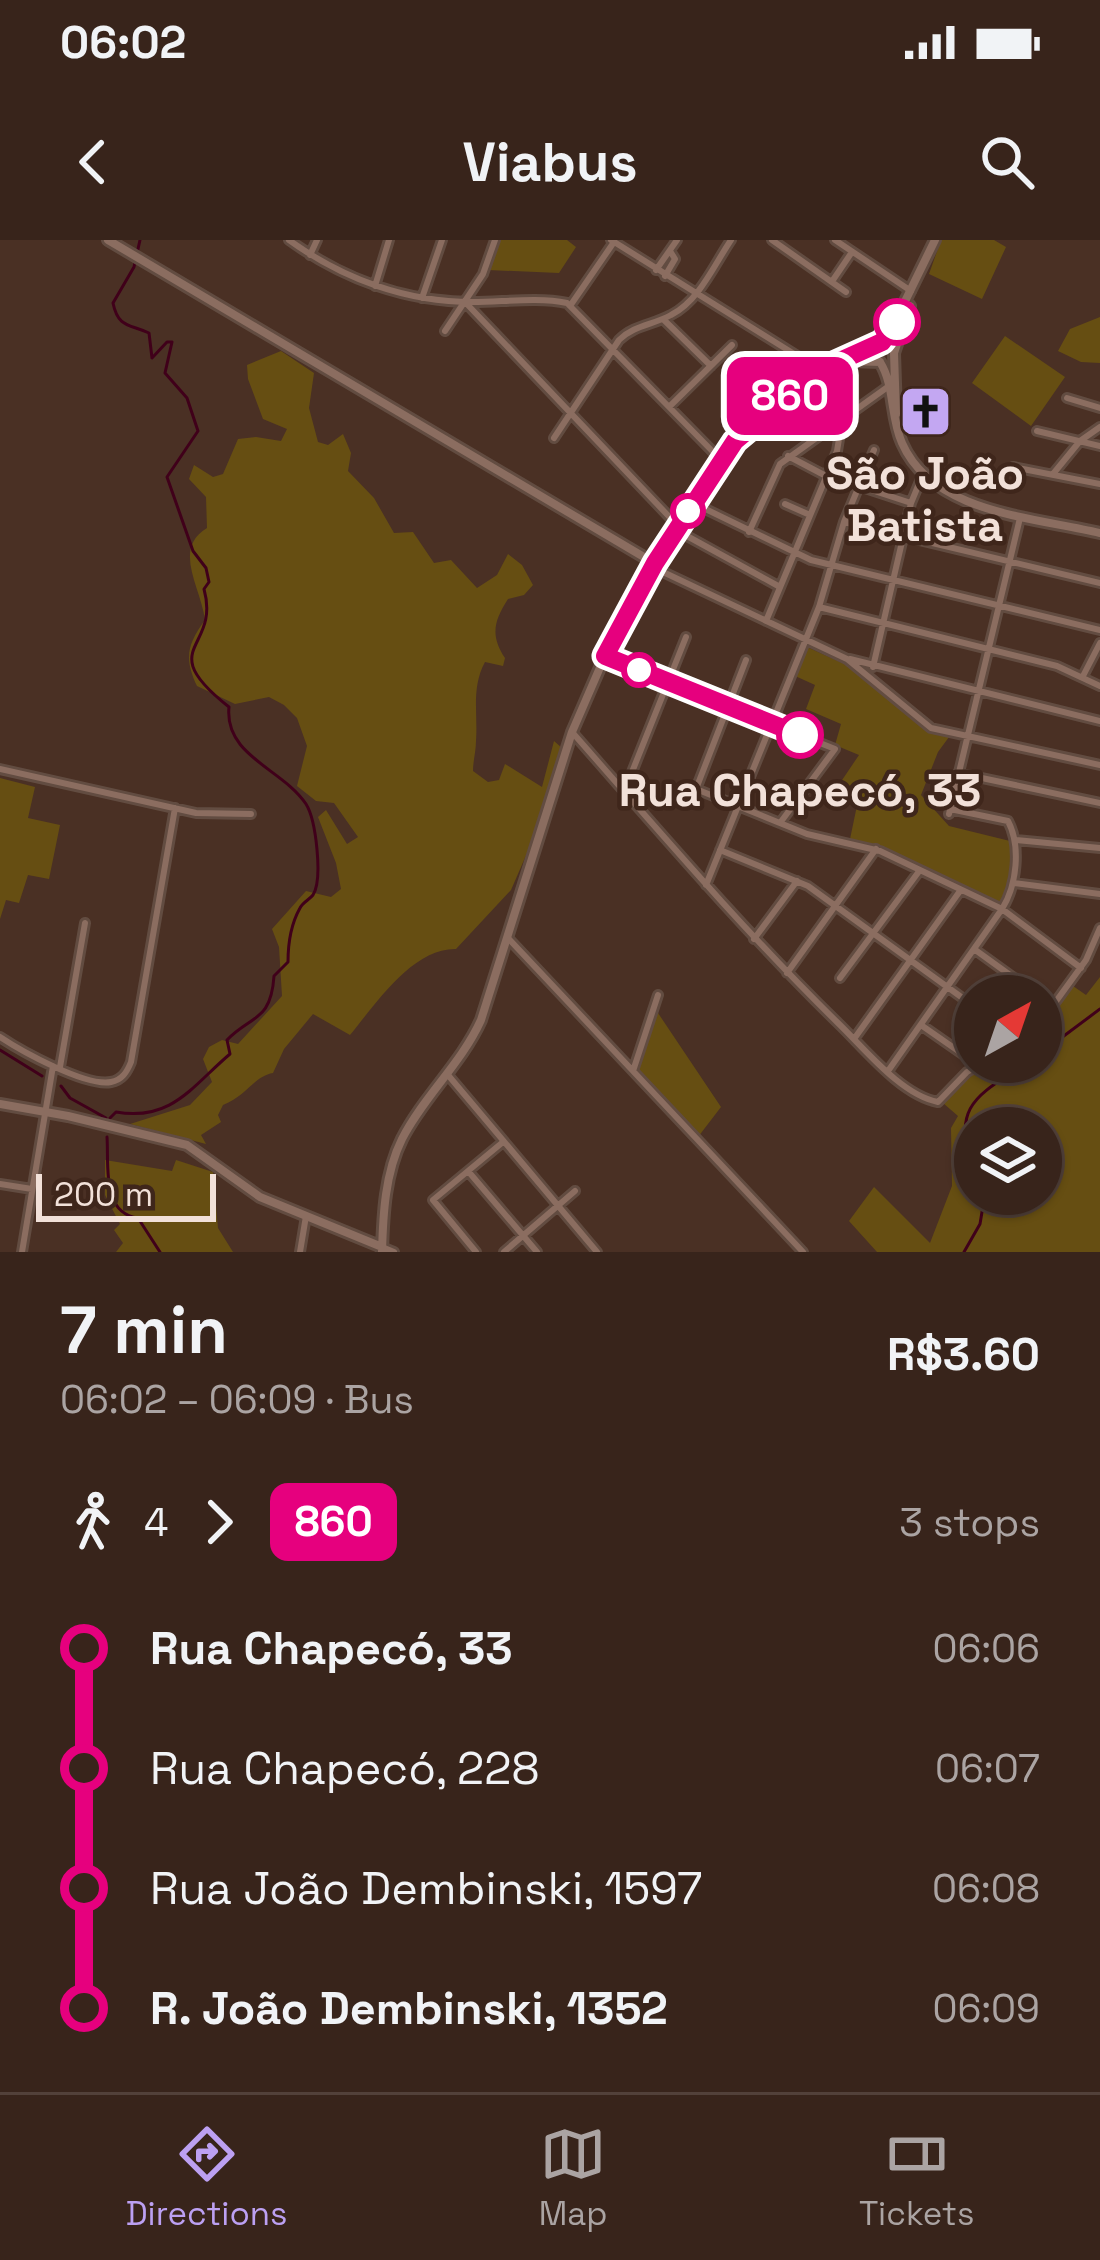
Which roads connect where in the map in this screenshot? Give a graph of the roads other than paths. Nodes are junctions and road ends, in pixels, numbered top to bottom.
1 (108, 240) edge
2 (289, 240) edge
3 (317, 240) edge
4 (442, 240) edge
5 (495, 240) edge
6 (677, 240) edge
7 (730, 240) edge
8 (772, 240) edge
9 (835, 240) edge
10 (853, 240) edge
11 (935, 240) edge
12 (386, 241) edge
13 (612, 241) edge
14 (670, 251) junction
15 (850, 251) junction
16 (310, 255) junction
17 (927, 260) junction
18 (656, 270) junction
19 (665, 276) junction
20 (833, 280) junction
21 (375, 286) junction
22 (911, 291) junction
23 (846, 292) dead end
24 (694, 295) junction
25 (422, 298) junction
26 (465, 302) junction
27 (570, 306) junction
28 (663, 319) junction
29 (445, 331) dead end
30 (879, 344) junction
31 (731, 345) dead end
32 (611, 348) junction
33 (894, 353) junction
34 (879, 361) junction
35 (711, 366) junction
36 (820, 370) junction
37 (797, 390) junction
38 (887, 393) junction
39 (1067, 398) dead end
40 (669, 407) junction
41 (1100, 408) edge
42 (570, 413) junction
43 (842, 421) junction
44 (1100, 427) edge
45 (897, 429) junction
46 (1037, 431) dead end
47 (554, 438) dead end
48 (1080, 441) junction
49 (1100, 446) edge
50 (874, 450) dead end
51 (788, 456) junction
52 (720, 459) junction
53 (1012, 467) dead end
54 (923, 474) junction
55 (1053, 474) junction
56 (826, 476) junction
57 (1100, 484) edge
58 (859, 486) junction
59 (693, 502) junction
60 (911, 503) junction
61 (784, 504) dead end
62 (1020, 514) junction
63 (810, 515) junction
64 (844, 522) junction
65 (677, 528) junction
66 (748, 532) junction
67 (1100, 533) edge
68 (904, 536) junction
69 (794, 554) junction
70 (1009, 561) junction
71 (655, 563) junction
72 (833, 566) junction
73 (894, 580) junction
74 (1100, 583) edge
75 (780, 586) junction
76 (999, 605) junction
77 (819, 608) junction
78 (766, 621) junction
79 (884, 623) junction
80 (1100, 629) edge
81 (686, 637) dead end
82 (806, 640) junction
83 (1100, 643) edge
84 (988, 649) junction
85 (605, 656) junction
86 (847, 658) junction
87 (746, 660) dead end
88 (874, 667) junction
89 (1083, 676) junction
90 (668, 682) junction
91 (1100, 686) edge
92 (978, 692) junction
93 (728, 706) junction
94 (1100, 719) edge
95 (772, 724) junction
96 (572, 732) junction
97 (967, 737) junction
98 (1100, 765) edge
99 (0, 769) edge
100 (958, 773) junction
101 (624, 792) junction
102 (1100, 803) edge
103 (738, 806) junction
104 (175, 808) junction
105 (251, 814) dead end
106 (780, 823) junction
107 (1016, 840) junction
108 (1100, 848) edge
109 (876, 849) junction
110 (720, 850) junction
111 (920, 870) junction
112 (797, 880) junction
113 (1013, 883) junction
114 (706, 885) junction
115 (961, 890) junction
116 (1100, 894) edge
117 (835, 906) junction
118 (1002, 909) junction
119 (86, 922) dead end
120 (1100, 928) edge
121 (873, 934) junction
122 (508, 938) junction
123 (754, 939) junction
124 (974, 949) junction
125 (910, 960) junction
126 (1081, 968) junction
127 (787, 973) junction
128 (1010, 975) edge
129 (840, 979) dead end
130 (948, 987) junction
131 (954, 991) edge
132 (1062, 994) edge
133 (658, 995) dead end
134 (921, 1025) junction
135 (0, 1037) edge
136 (854, 1039) junction
137 (954, 1046) edge
138 (56, 1066) junction
139 (633, 1071) junction
140 (888, 1071) junction
141 (448, 1075) junction
142 (960, 1083) edge
143 (0, 1104) edge
144 (45, 1112) junction
145 (504, 1142) junction
146 (468, 1171) junction
147 (0, 1184) edge
148 (32, 1189) junction
149 (574, 1192) dead end
150 (558, 1206) junction
151 (306, 1216) junction
152 (523, 1235) junction
153 (382, 1250) edge
154 (22, 1252) edge
155 (300, 1252) edge
156 (394, 1252) edge
157 (476, 1252) edge
158 (504, 1252) edge
159 (537, 1252) edge
160 (597, 1252) edge
161 (803, 1252) edge

1 - 71 main road
2 - 16 street
3 - 16 street
4 - 25 street
5 - 26 street
6 - 14 street
7 - 24 street
8 - 20 street
9 - 15 street
10 - 15 street
11 - 17 main road
12 - 21 street
13 - 18 street
13 - 27 street
14 - 18 street
14 - 19 street
15 - 20 street
15 - 22 street
16 - 21 street
17 - 22 main road
17 - 33 main road
18 - 19 street
19 - 24 street
20 - 23 street
21 - 25 street
22 - 30 main road
24 - 28 street
24 - 36 street
25 - 26 street
26 - 27 street
26 - 29 street
26 - 42 street
27 - 32 street
28 - 32 street
28 - 35 street
30 - 33 main road
30 - 34 main road
30 - 36 main road
31 - 35 street
32 - 40 street
32 - 42 street
33 - 34 main road
33 - 45 main road
34 - 37 main road
34 - 38 main road
35 - 40 street
36 - 37 main road
37 - 52 main road
38 - 43 street
38 - 45 main road
39 - 41 street
40 - 52 street
42 - 47 street
42 - 65 street
43 - 51 street
43 - 56 street
44 - 48 street
45 - 54 main road
46 - 48 street
48 - 49 street
48 - 55 street
50 - 58 street
51 - 56 street
51 - 66 street
52 - 59 main road
53 - 55 street
54 - 60 street
54 - 62 main road
55 - 57 street
56 - 63 street
58 - 60 street
58 - 64 street
59 - 65 main road
59 - 66 street
60 - 68 street
61 - 63 street
62 - 67 main road
62 - 70 street
63 - 69 street
64 - 68 street
64 - 72 street
65 - 71 main road
65 - 75 street
66 - 69 street
68 - 70 street
68 - 73 street
69 - 72 street
69 - 75 street
70 - 74 street
70 - 76 street
71 - 78 street
71 - 85 main road
72 - 73 street
72 - 77 street
73 - 76 street
73 - 79 street
75 - 78 street
76 - 80 street
76 - 84 street
77 - 79 street
77 - 82 street
78 - 82 street
79 - 84 street
79 - 88 street
81 - 90 street
82 - 86 street
82 - 95 street
83 - 89 street
84 - 89 street
84 - 92 street
85 - 90 street
85 - 96 main road
86 - 88 street
86 - 97 street
87 - 93 street
88 - 92 street
89 - 91 street
90 - 93 street
90 - 101 street
92 - 94 street
92 - 97 street
93 - 95 street
93 - 103 street
95 - 103 street
95 - 106 street
96 - 101 street
96 - 122 main road
97 - 98 street
97 - 100 street
99 - 104 street
100 - 102 street
100 - 107 street
101 - 114 street
103 - 106 street
103 - 110 street
104 - 105 street
104 - 138 street
106 - 109 street
107 - 108 street
107 - 113 street
109 - 111 street
109 - 117 street
110 - 112 street
110 - 114 street
111 - 115 street
111 - 121 street
112 - 117 street
112 - 123 street
113 - 116 street
113 - 118 street
114 - 123 street
115 - 118 street
115 - 125 street
117 - 121 street
117 - 127 street
118 - 124 street
118 - 126 street
119 - 138 street
120 - 126 street
121 - 125 street
121 - 129 street
122 - 139 street
122 - 141 main road
123 - 127 street
124 - 128 street
124 - 130 street
125 - 130 street
125 - 136 street
126 - 132 street
127 - 136 street
130 - 131 street
130 - 134 street
133 - 139 street
134 - 137 street
134 - 140 street
135 - 138 street
136 - 140 street
138 - 144 street
139 - 161 street
140 - 142 street
141 - 145 street
141 - 153 main road
143 - 144 main road
144 - 148 street
144 - 151 main road
145 - 146 street
145 - 150 street
146 - 152 street
146 - 157 street
147 - 148 street
148 - 154 street
149 - 150 street
150 - 152 street
150 - 160 street
151 - 153 main road
151 - 155 street
152 - 158 street
152 - 159 street
153 - 156 street

